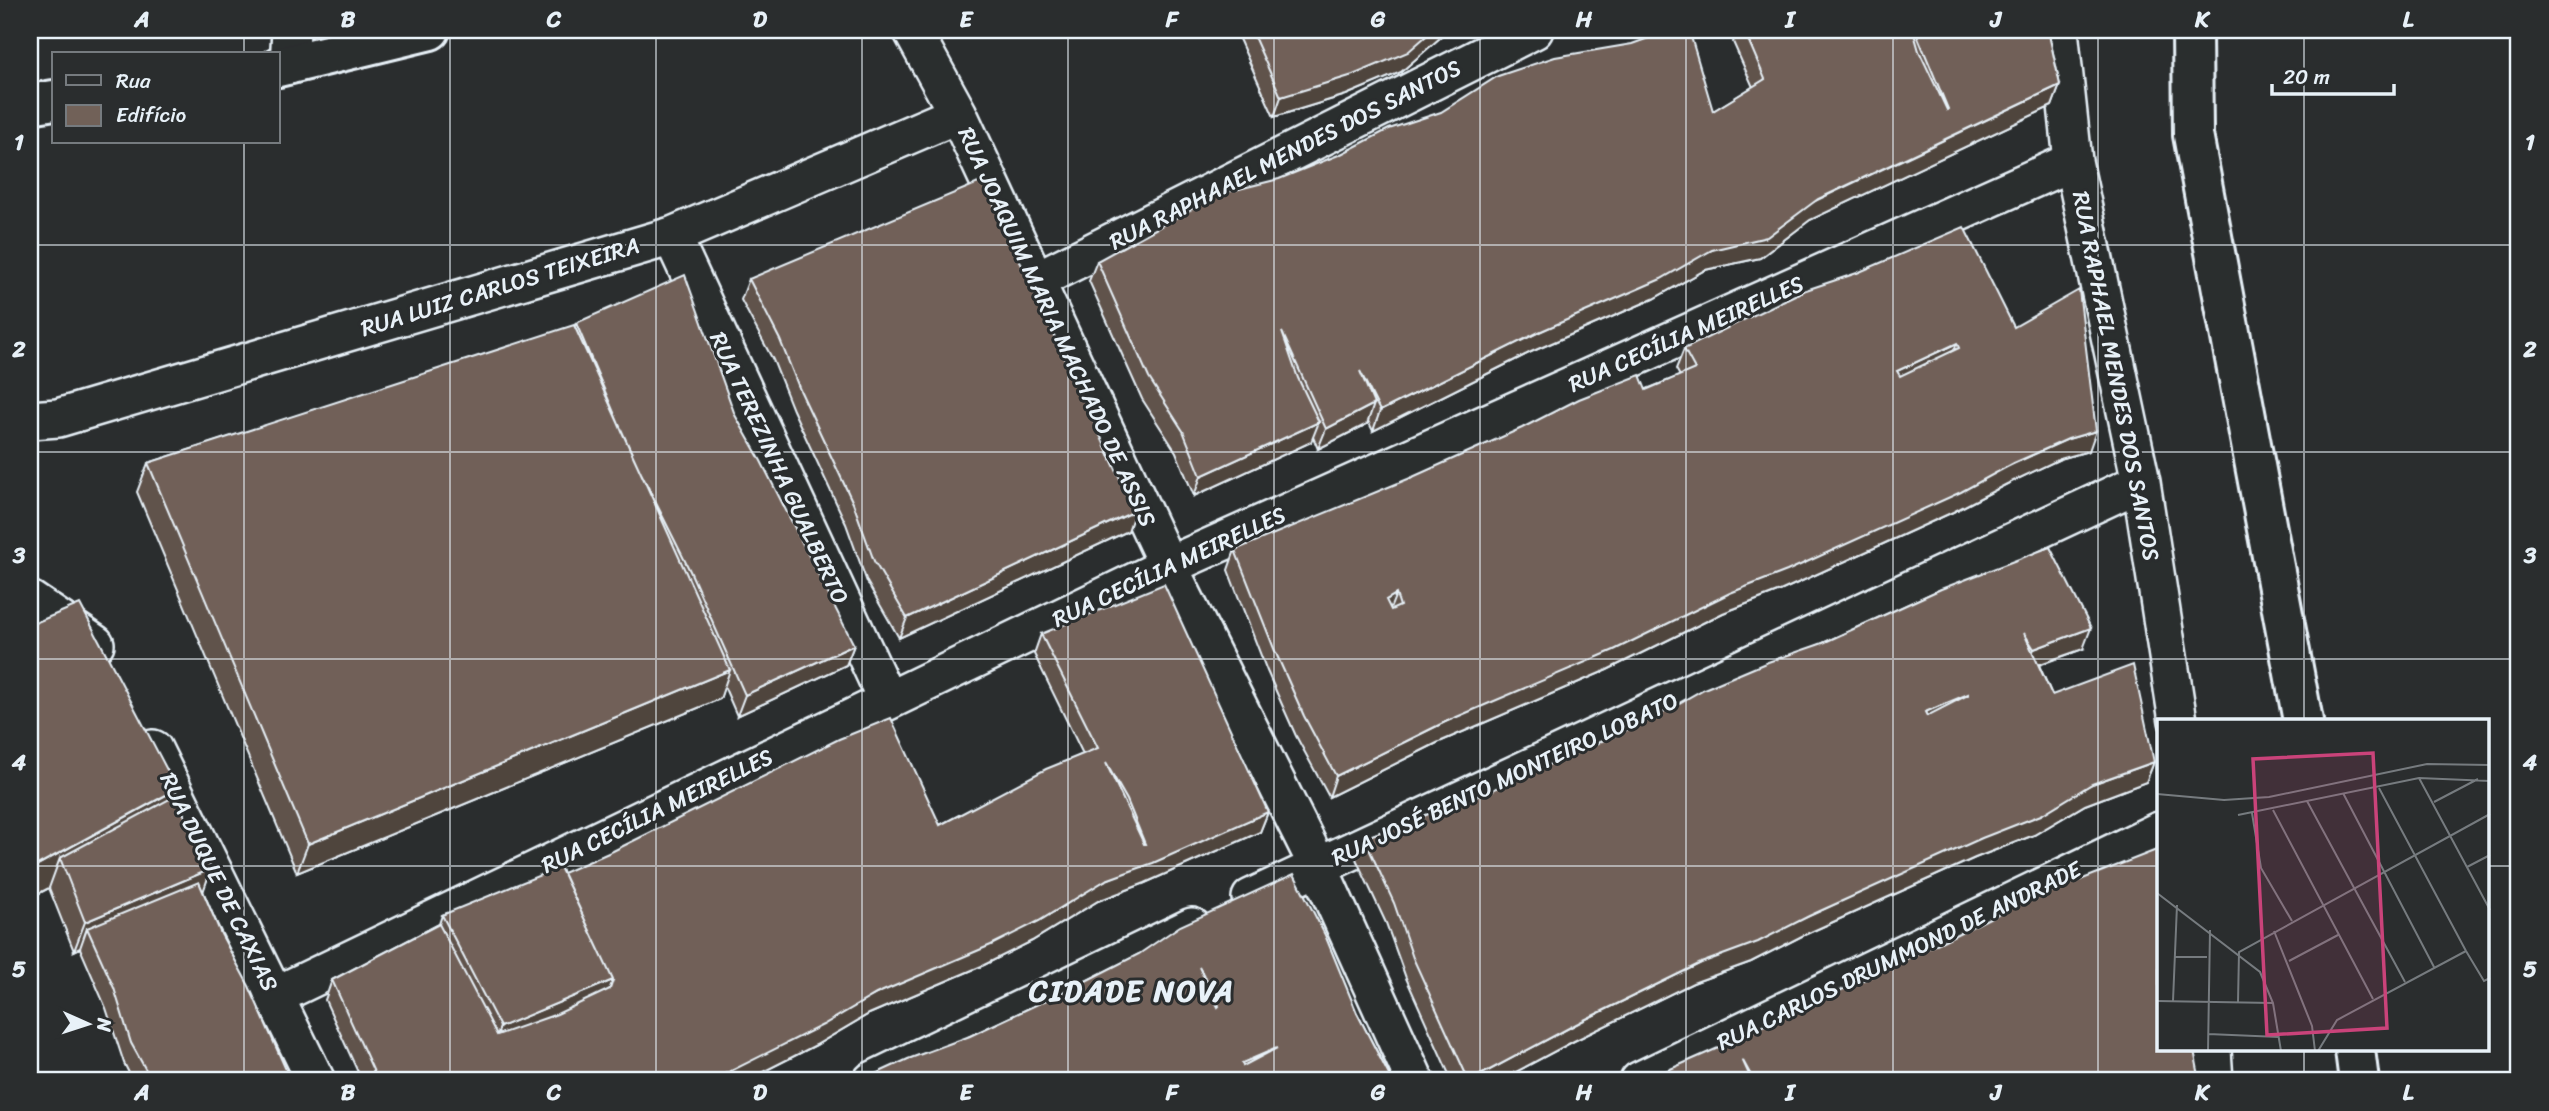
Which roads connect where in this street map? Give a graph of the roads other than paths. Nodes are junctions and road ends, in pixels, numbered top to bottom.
1 (430, 30) edge
2 (912, 30) edge
3 (1534, 30) edge
4 (2059, 30) edge
5 (2192, 30) edge
6 (286, 54) edge
7 (52, 100) edge
8 (30, 104) edge
9 (958, 114) junction
10 (2073, 161) junction
11 (672, 236) junction
12 (1035, 281) junction
13 (30, 420) edge
14 (2141, 482) junction
15 (1168, 566) junction
16 (30, 600) edge
17 (116, 675) edge
18 (887, 701) junction
19 (2178, 719) edge
20 (2302, 719) edge
21 (141, 724) edge
22 (2157, 832) edge
23 (1318, 866) junction
24 (275, 996) junction
25 (2212, 1052) edge
26 (2355, 1052) edge
27 (316, 1081) edge
28 (872, 1081) edge
29 (1415, 1081) edge
30 (1639, 1081) edge
31 (2214, 1081) edge
32 (2358, 1081) edge

1 - 6 street
2 - 9 street, RUA JOAQUIM MARIA MACHADO DE ASSIS
3 - 12 street, RUA RAPHAAEL MENDES DOS SANTOS
4 - 10 street, RUA RAPHAEL MENDES DOS SANTOS
5 - 20 street
7 - 8 street
9 - 11 street, RUA LUIZ CARLOS TEIXEIRA
9 - 12 street, RUA JOAQUIM MARIA MACHADO DE ASSIS
10 - 14 street, RUA RAPHAEL MENDES DOS SANTOS
10 - 15 street, RUA CECÍLIA MEIRELLES
11 - 13 street, RUA LUIZ CARLOS TEIXEIRA
11 - 18 street, RUA TEREZINHA GUALBERTO
12 - 15 street, RUA JOAQUIM MARIA MACHADO DE ASSIS
14 - 19 street, RUA RAPHAEL MENDES DOS SANTOS
14 - 23 street, RUA JOSÉ BENTO MONTEIRO LOBATO
15 - 18 street, RUA CECÍLIA MEIRELLES
15 - 23 street, RUA JOAQUIM MARIA MACHADO DE ASSIS
16 - 17 street
18 - 24 street, RUA CECÍLIA MEIRELLES
21 - 24 street, RUA DUQUE DE CAXIAS
22 - 30 street, RUA CARLOS DRUMMOND DE ANDRADE
23 - 28 street, RUA JOSÉ BENTO MONTEIRO LOBATO
23 - 29 street, RUA JOAQUIM MARIA MACHADO DE ASSIS
24 - 27 street, RUA DUQUE DE CAXIAS
25 - 31 street
26 - 32 street

